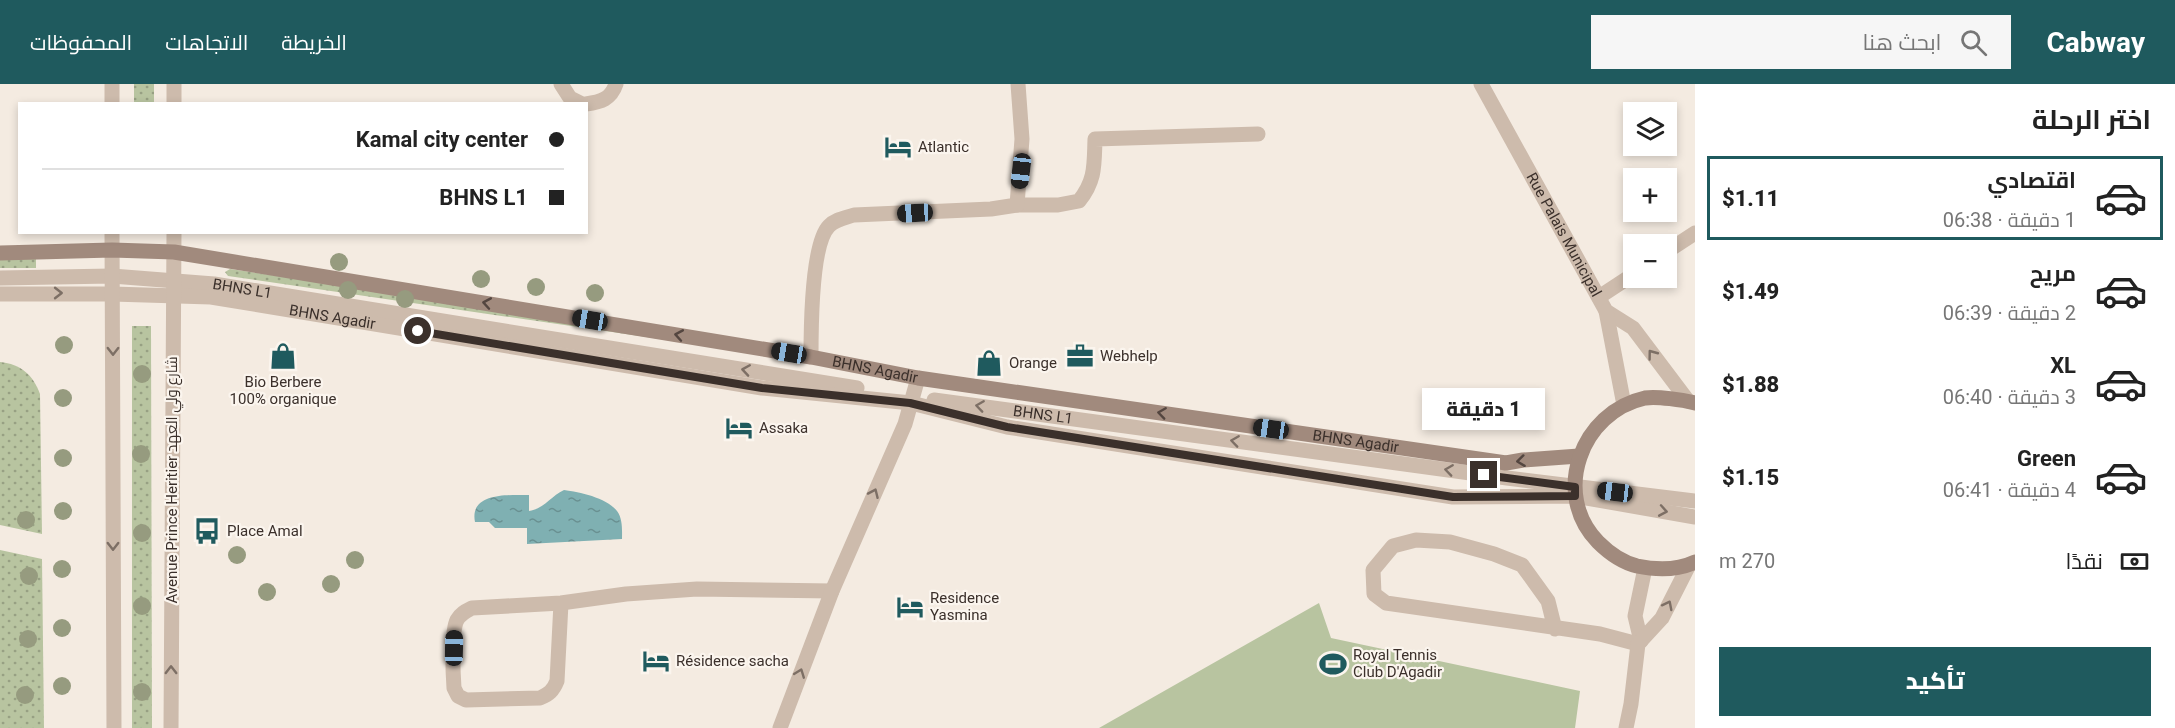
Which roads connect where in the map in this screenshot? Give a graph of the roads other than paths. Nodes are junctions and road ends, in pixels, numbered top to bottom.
1 (112, 84) edge
2 (174, 84) edge
3 (561, 84) edge
4 (616, 84) edge
5 (1018, 84) edge
6 (1481, 84) edge
7 (112, 102) edge
8 (174, 102) edge
9 (578, 102) edge
10 (588, 104) edge
11 (1258, 134) dead end
12 (1017, 205) junction
13 (1695, 233) edge
14 (112, 234) edge
15 (174, 234) edge
16 (1677, 245) edge
17 (112, 250) junction
18 (174, 252) junction
19 (0, 253) edge
20 (112, 276) junction
21 (0, 278) edge
22 (174, 280) junction
23 (1623, 284) edge
24 (0, 294) edge
25 (112, 294) junction
26 (173, 296) junction
27 (1602, 304) junction
28 (811, 357) junction
29 (918, 378) junction
30 (911, 400) junction
31 (1691, 402) edge
32 (1624, 405) junction
33 (1579, 456) junction
34 (1575, 491) junction
35 (1695, 501) edge
36 (1695, 517) edge
37 (1692, 564) edge
38 (1645, 568) junction
39 (832, 591) junction
40 (561, 603) junction
41 (1555, 629) junction
42 (1640, 643) junction
43 (114, 728) edge
44 (171, 728) edge
45 (780, 728) edge
46 (1626, 728) edge

1 - 7 street
2 - 8 street
3 - 9 street
4 - 10 street
5 - 12 street
6 - 27 street, Rue Palais Municipal
11 - 12 street
12 - 28 street
13 - 16 street
14 - 17 street
15 - 18 street, Avenue Prince Heritier شارع ولي العهد
17 - 18 street, BHNS Agadir
17 - 19 street, BHNS Agadir
17 - 20 street
18 - 22 street, Avenue Prince Heritier شارع ولي العهد
28 -> 18 street, BHNS Agadir
20 - 21 street, BHNS L1
20 - 22 street, BHNS L1
20 - 25 street
22 - 26 street, Avenue Prince Heritier شارع ولي العهد
30 -> 22 street, BHNS L1
23 - 27 street
24 -> 25 street, BHNS Agadir
25 - 26 street, BHNS Agadir
25 -> 43 street
26 - 30 street, BHNS Agadir
44 -> 26 street, Avenue Prince Heritier شارع ولي العهد
31 -> 27 street, Rue Palais Municipal
27 - 32 street
28 - 29 street, BHNS Agadir
29 - 30 street
33 -> 29 street, BHNS Agadir
34 -> 30 street, BHNS L1
30 - 34 street, BHNS Agadir
39 -> 30 street
31 - 32 street
32 - 33 street
33 - 34 street
34 - 35 street, BHNS L1
34 -> 36 street, BHNS Agadir
34 - 38 street
37 - 38 street
42 -> 37 street
38 - 42 street
39 - 40 street
45 -> 39 street
40 - 40 street
41 - 41 street
41 - 42 street
42 - 46 street

